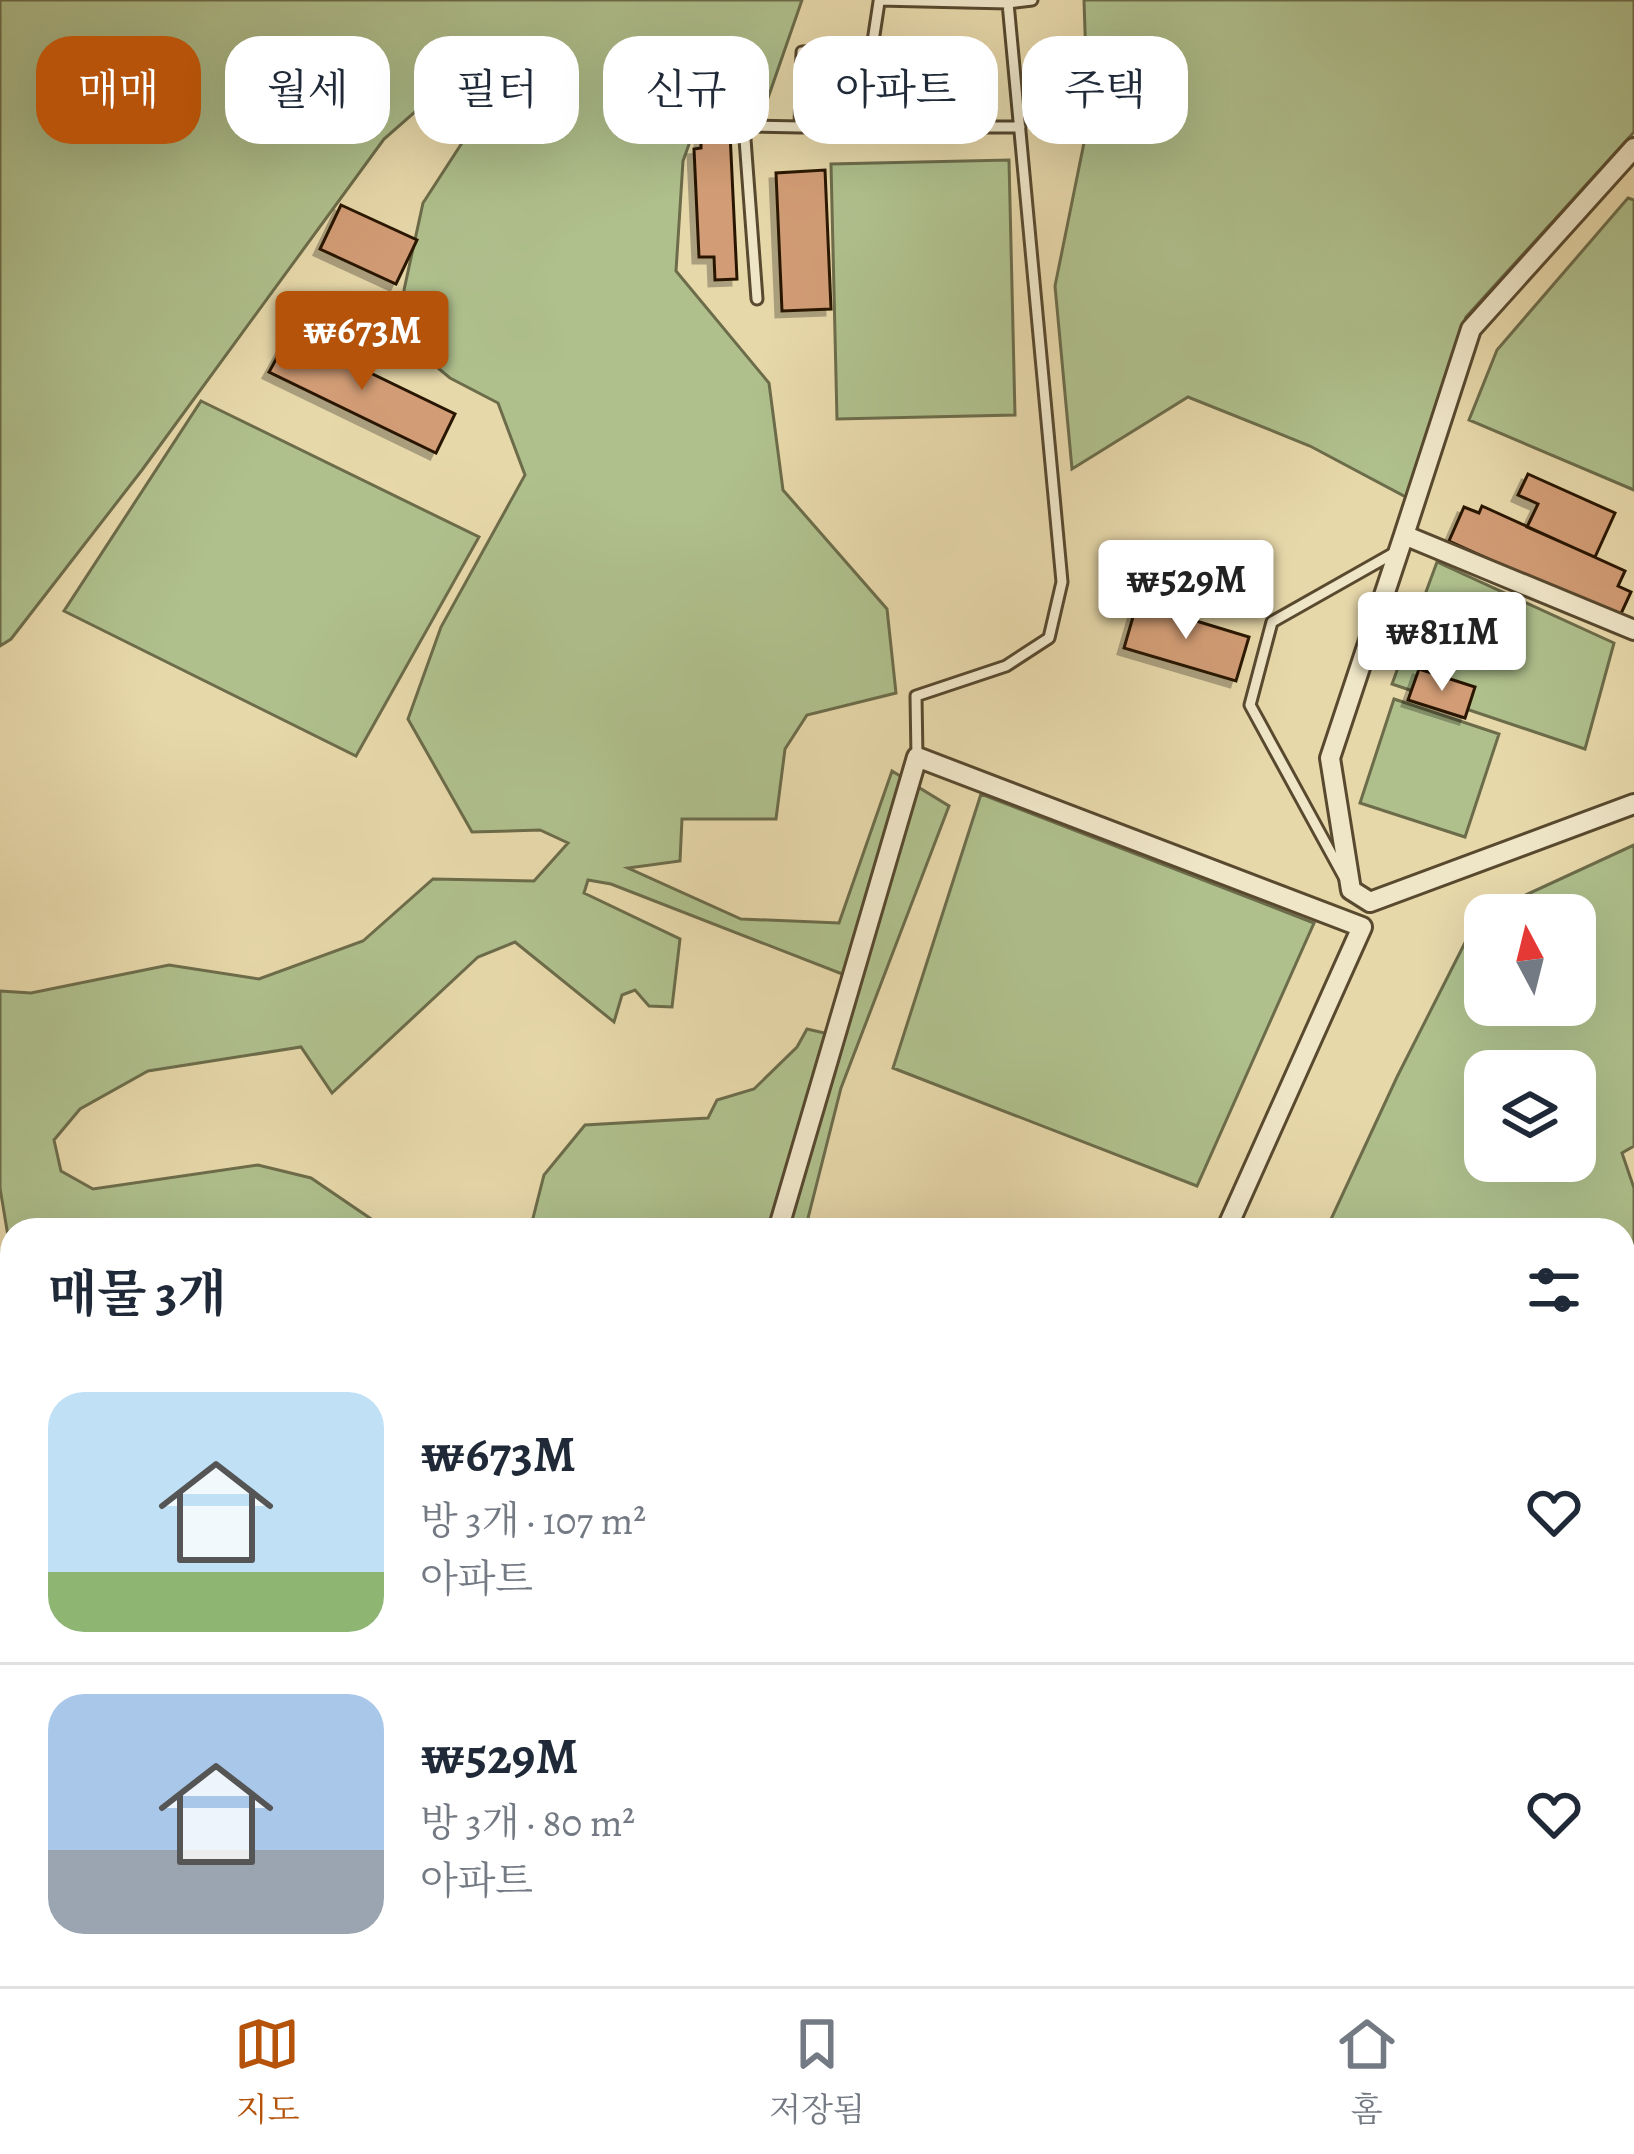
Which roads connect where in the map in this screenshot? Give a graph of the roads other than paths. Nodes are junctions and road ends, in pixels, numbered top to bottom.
1 (1033, 0) edge
2 (879, 1) edge
3 (1008, 3) edge
4 (874, 36) edge
5 (793, 127) edge
6 (998, 127) edge
7 (1020, 127) junction
8 (1630, 159) edge
9 (757, 299) dead end
10 (1401, 543) junction
11 (1634, 630) edge
12 (917, 757) junction
13 (1634, 804) edge
14 (1352, 890) junction
15 (1370, 902) junction
16 (1362, 927) junction
17 (782, 1218) edge
18 (1231, 1218) edge

1 - 3 lane
2 - 3 lane
2 - 4 lane
3 - 7 lane
5 - 9 lane
6 - 7 lane
7 - 12 lane
8 - 10 street
10 - 11 street
10 - 14 street
10 - 14 lane
12 - 16 street
12 - 17 street
13 - 15 street
14 - 15 street
15 - 16 street
16 - 18 street

